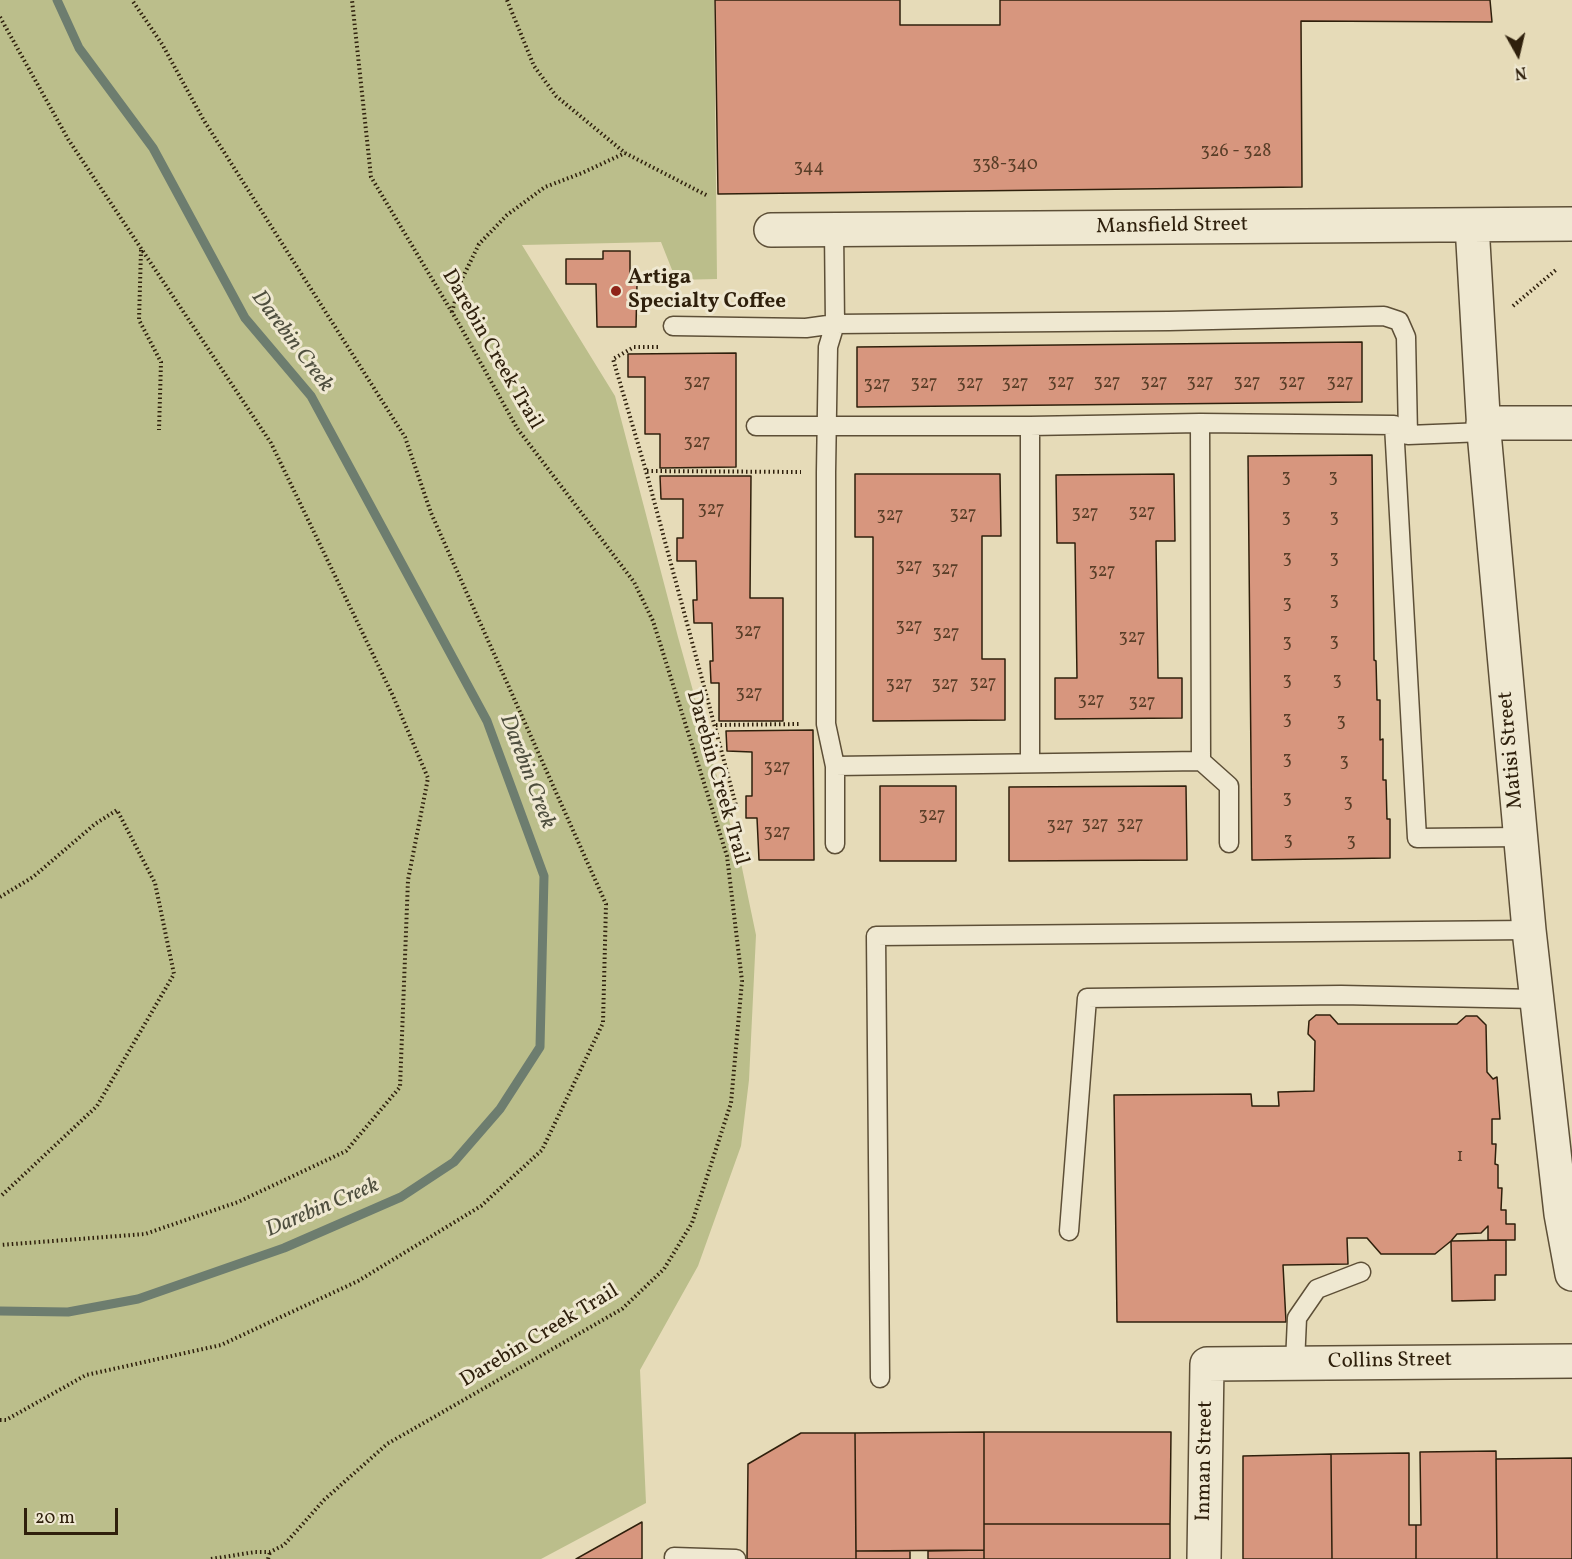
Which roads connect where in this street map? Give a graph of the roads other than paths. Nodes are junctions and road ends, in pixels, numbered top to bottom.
1 (1572, 224) edge
2 (1472, 225) junction
3 (834, 230) junction
4 (771, 231) dead end
5 (835, 324) junction
6 (673, 326) dead end
7 (1200, 423) junction
8 (1572, 423) edge
9 (756, 426) dead end
10 (1030, 426) junction
11 (827, 427) junction
12 (1484, 427) junction
13 (1401, 430) junction
14 (1201, 761) junction
15 (1030, 763) junction
16 (835, 766) junction
17 (1520, 837) junction
18 (1229, 843) dead end
19 (835, 844) dead end
20 (1529, 930) junction
21 (1536, 999) junction
22 (1069, 1231) dead end
23 (1361, 1272) dead end
24 (1572, 1274) edge
25 (1572, 1361) edge
26 (1295, 1363) junction
27 (1207, 1364) joint
28 (880, 1378) dead end
29 (674, 1557) dead end
30 (736, 1559) edge
31 (1204, 1559) edge

1 - 2 street, Mansfield Street
2 - 3 street, Mansfield Street
2 - 12 street, Matisi Street
3 - 4 street, Mansfield Street
3 - 5 lane
5 - 6 lane
5 - 11 lane
5 - 13 lane
7 - 10 lane
7 - 13 lane
7 - 14 lane
8 - 12 street
9 - 11 lane
10 - 11 lane
10 - 15 lane
11 - 16 lane
12 - 13 lane
12 - 17 street, Matisi Street
13 - 17 lane
14 - 15 lane
14 - 18 lane
15 - 16 lane
16 - 19 lane
17 - 20 street, Matisi Street
20 - 21 street, Matisi Street
20 - 28 lane
21 - 22 lane
21 - 24 street, Matisi Street
23 - 26 lane
25 - 26 street, Collins Street
26 - 27 street, Collins Street
27 - 31 street, Inman Street
29 - 30 lane

